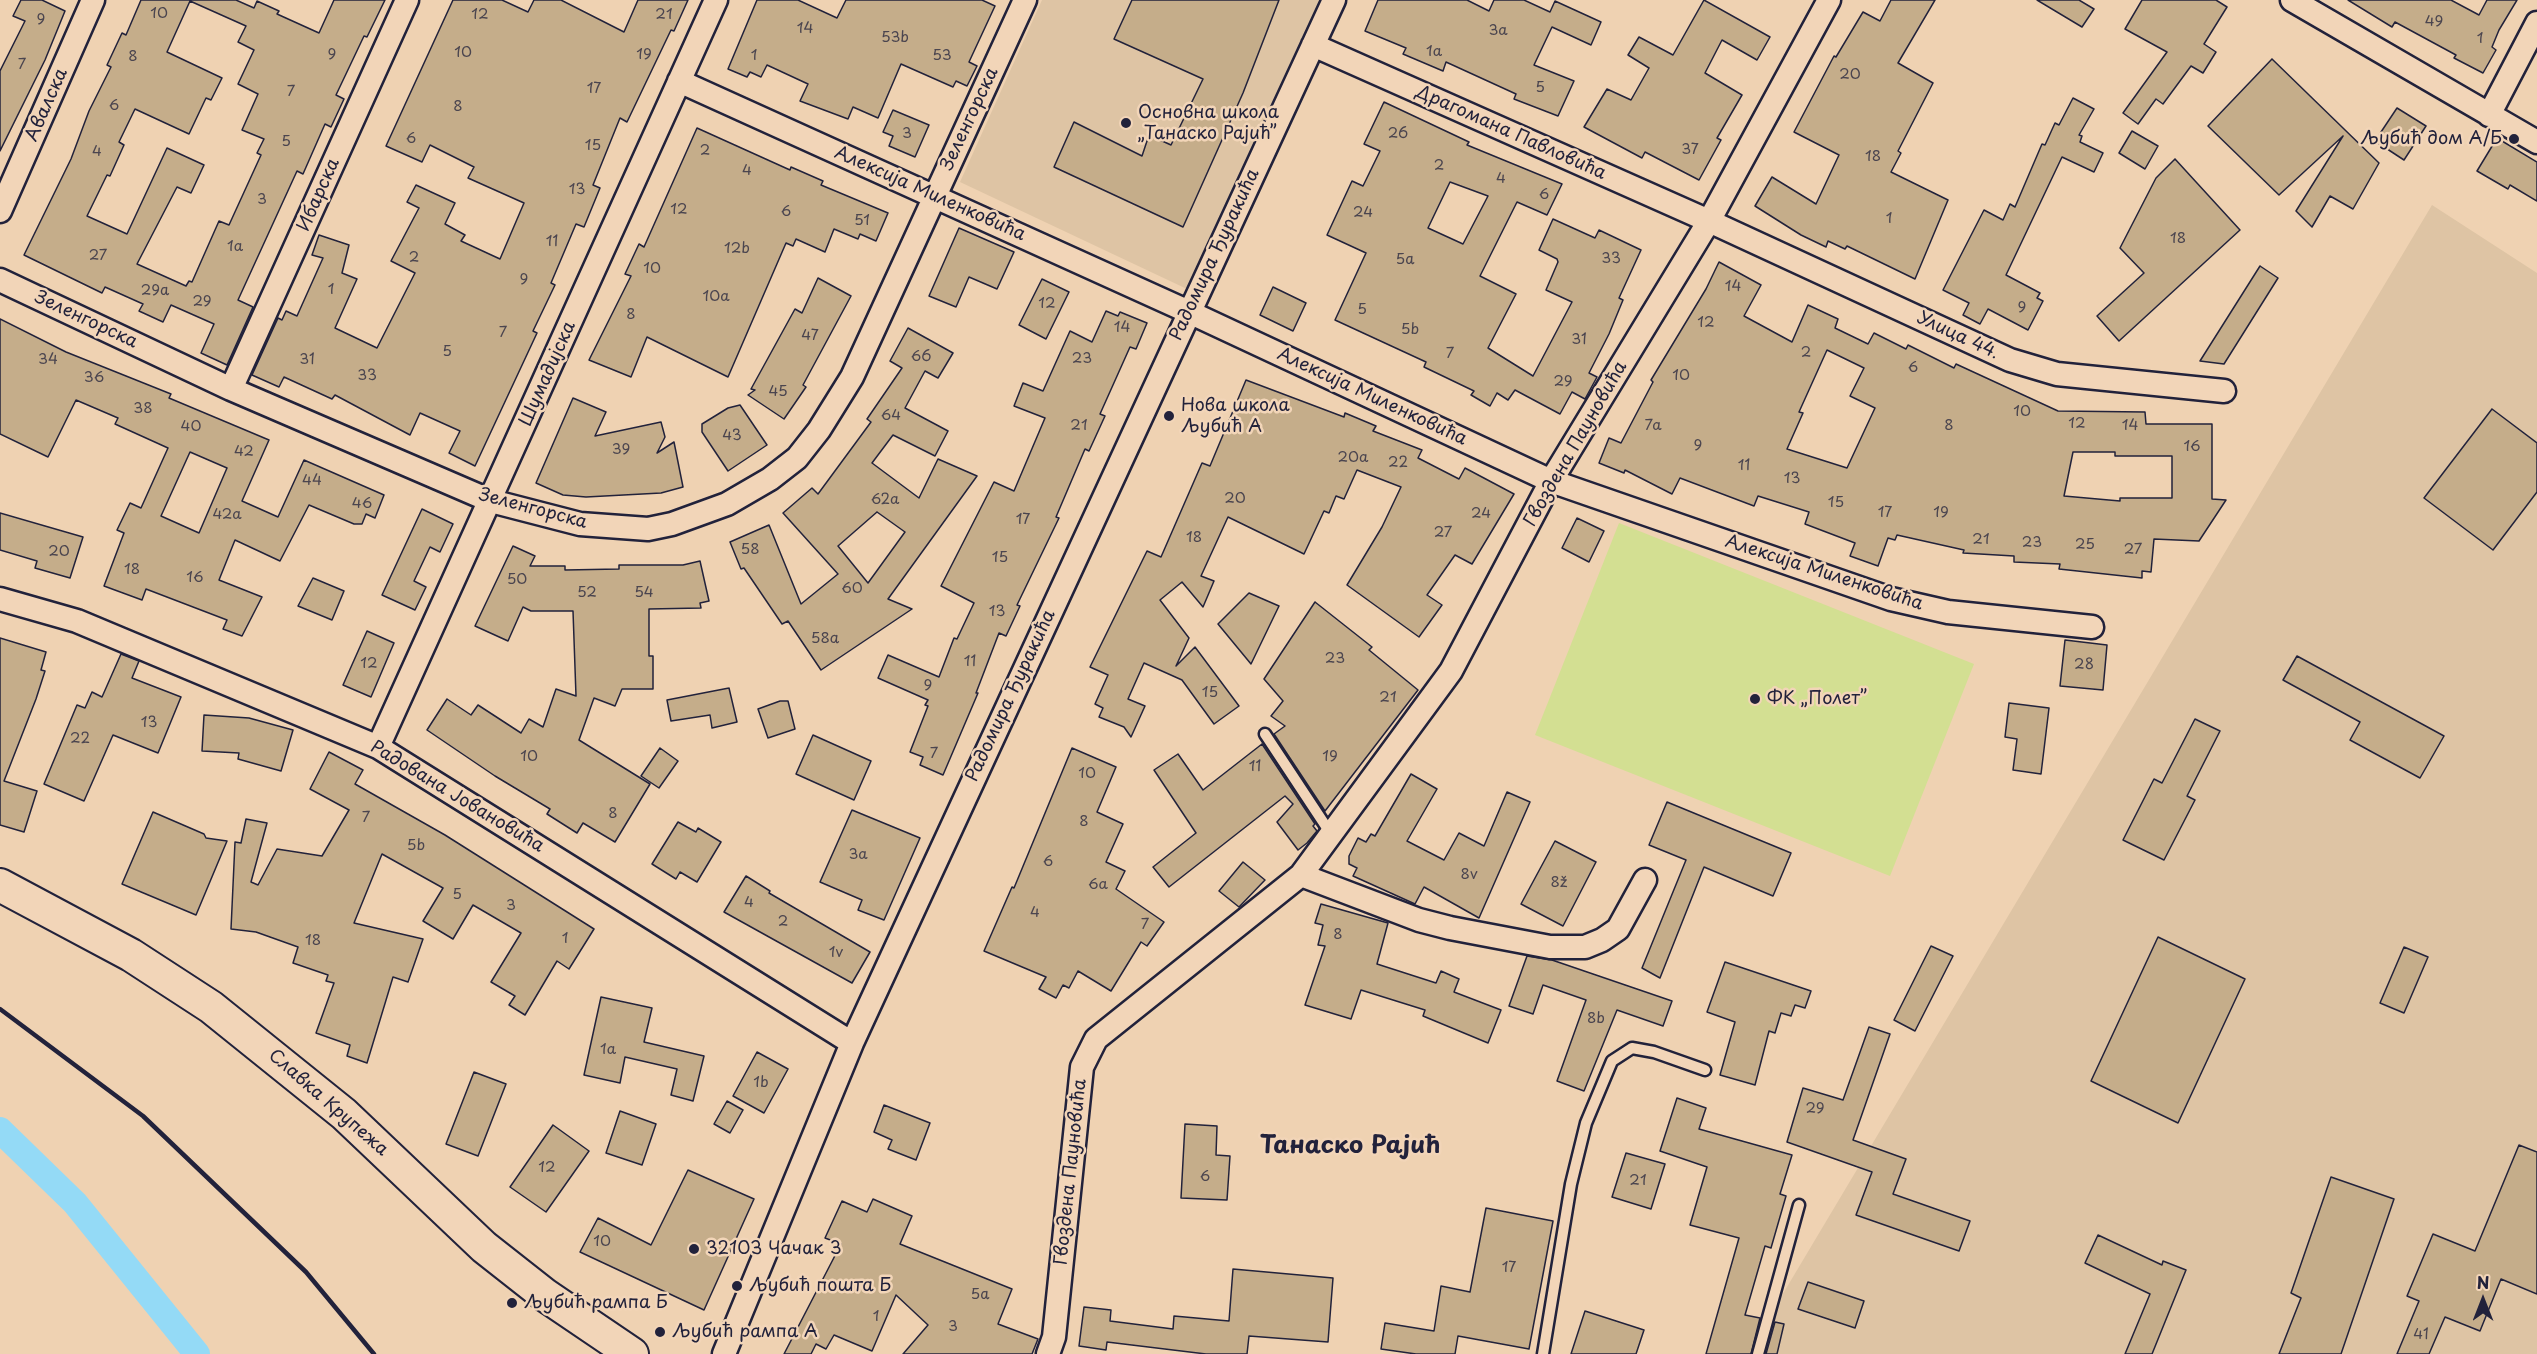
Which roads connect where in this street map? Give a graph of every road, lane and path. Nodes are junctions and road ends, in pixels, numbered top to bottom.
1 (93, 0) edge
2 (407, 0) edge
3 (716, 0) edge
4 (1025, 0) edge
5 (1334, 0) edge
6 (1829, 0) edge
7 (2292, 0) edge
8 (2537, 23) edge
9 (1313, 45) junction
10 (679, 81) junction
11 (2489, 115) junction
12 (2537, 142) edge
13 (935, 195) junction
14 (0, 211) edge
15 (1709, 221) junction
16 (0, 280) edge
17 (1189, 312) junction
18 (231, 389) junction
19 (2224, 391) dead end
20 (1551, 481) junction
21 (491, 501) junction
22 (0, 599) edge
23 (2092, 627) dead end
24 (1265, 734) dead end
25 (378, 747) junction
26 (1331, 834) junction
27 (1301, 874) junction
28 (1645, 880) dead end
29 (0, 885) edge
30 (852, 1043) junction
31 (1705, 1070) dead end
32 (1799, 1205) dead end
33 (632, 1354) edge
34 (724, 1354) edge
35 (1048, 1354) edge
36 (1543, 1354) edge
37 (1758, 1354) edge

1 - 14 street, Авалска
2 - 18 street, Ибарска
3 - 10 street, Шумадијска
4 - 13 street, Зеленгорска
5 - 9 street, Радомира Ђуракића
6 - 15 street, Гвоздена Пауновића
7 - 11 street
8 - 11 street
9 - 15 street, Драгомана Павловића
9 - 17 street, Радомира Ђуракића
10 - 13 street, Алексија Миленковића
10 - 21 street, Шумадијска
11 - 12 street
13 - 17 street, Алексија Миленковића
13 - 21 street, Зеленгорска
15 - 19 street, Улица 44.
15 - 20 street, Гвоздена Пауновића
16 - 18 street, Зеленгорска
17 - 20 street, Алексија Миленковића
17 - 30 street, Радомира Ђуракића
18 - 21 street, Зеленгорска
20 - 23 street, Алексија Миленковића
20 - 26 street, Гвоздена Пауновића
21 - 25 street, Шумадијска
22 - 25 street, Радована Јовановића
24 - 26 lane
25 - 30 street, Радована Јовановића
26 - 27 street, Гвоздена Пауновића
27 - 28 street
27 - 35 street, Гвоздена Пауновића
29 - 33 main road, Славка Крупежа
30 - 34 street, Радомира Ђуракића
31 - 36 lane
32 - 37 lane

